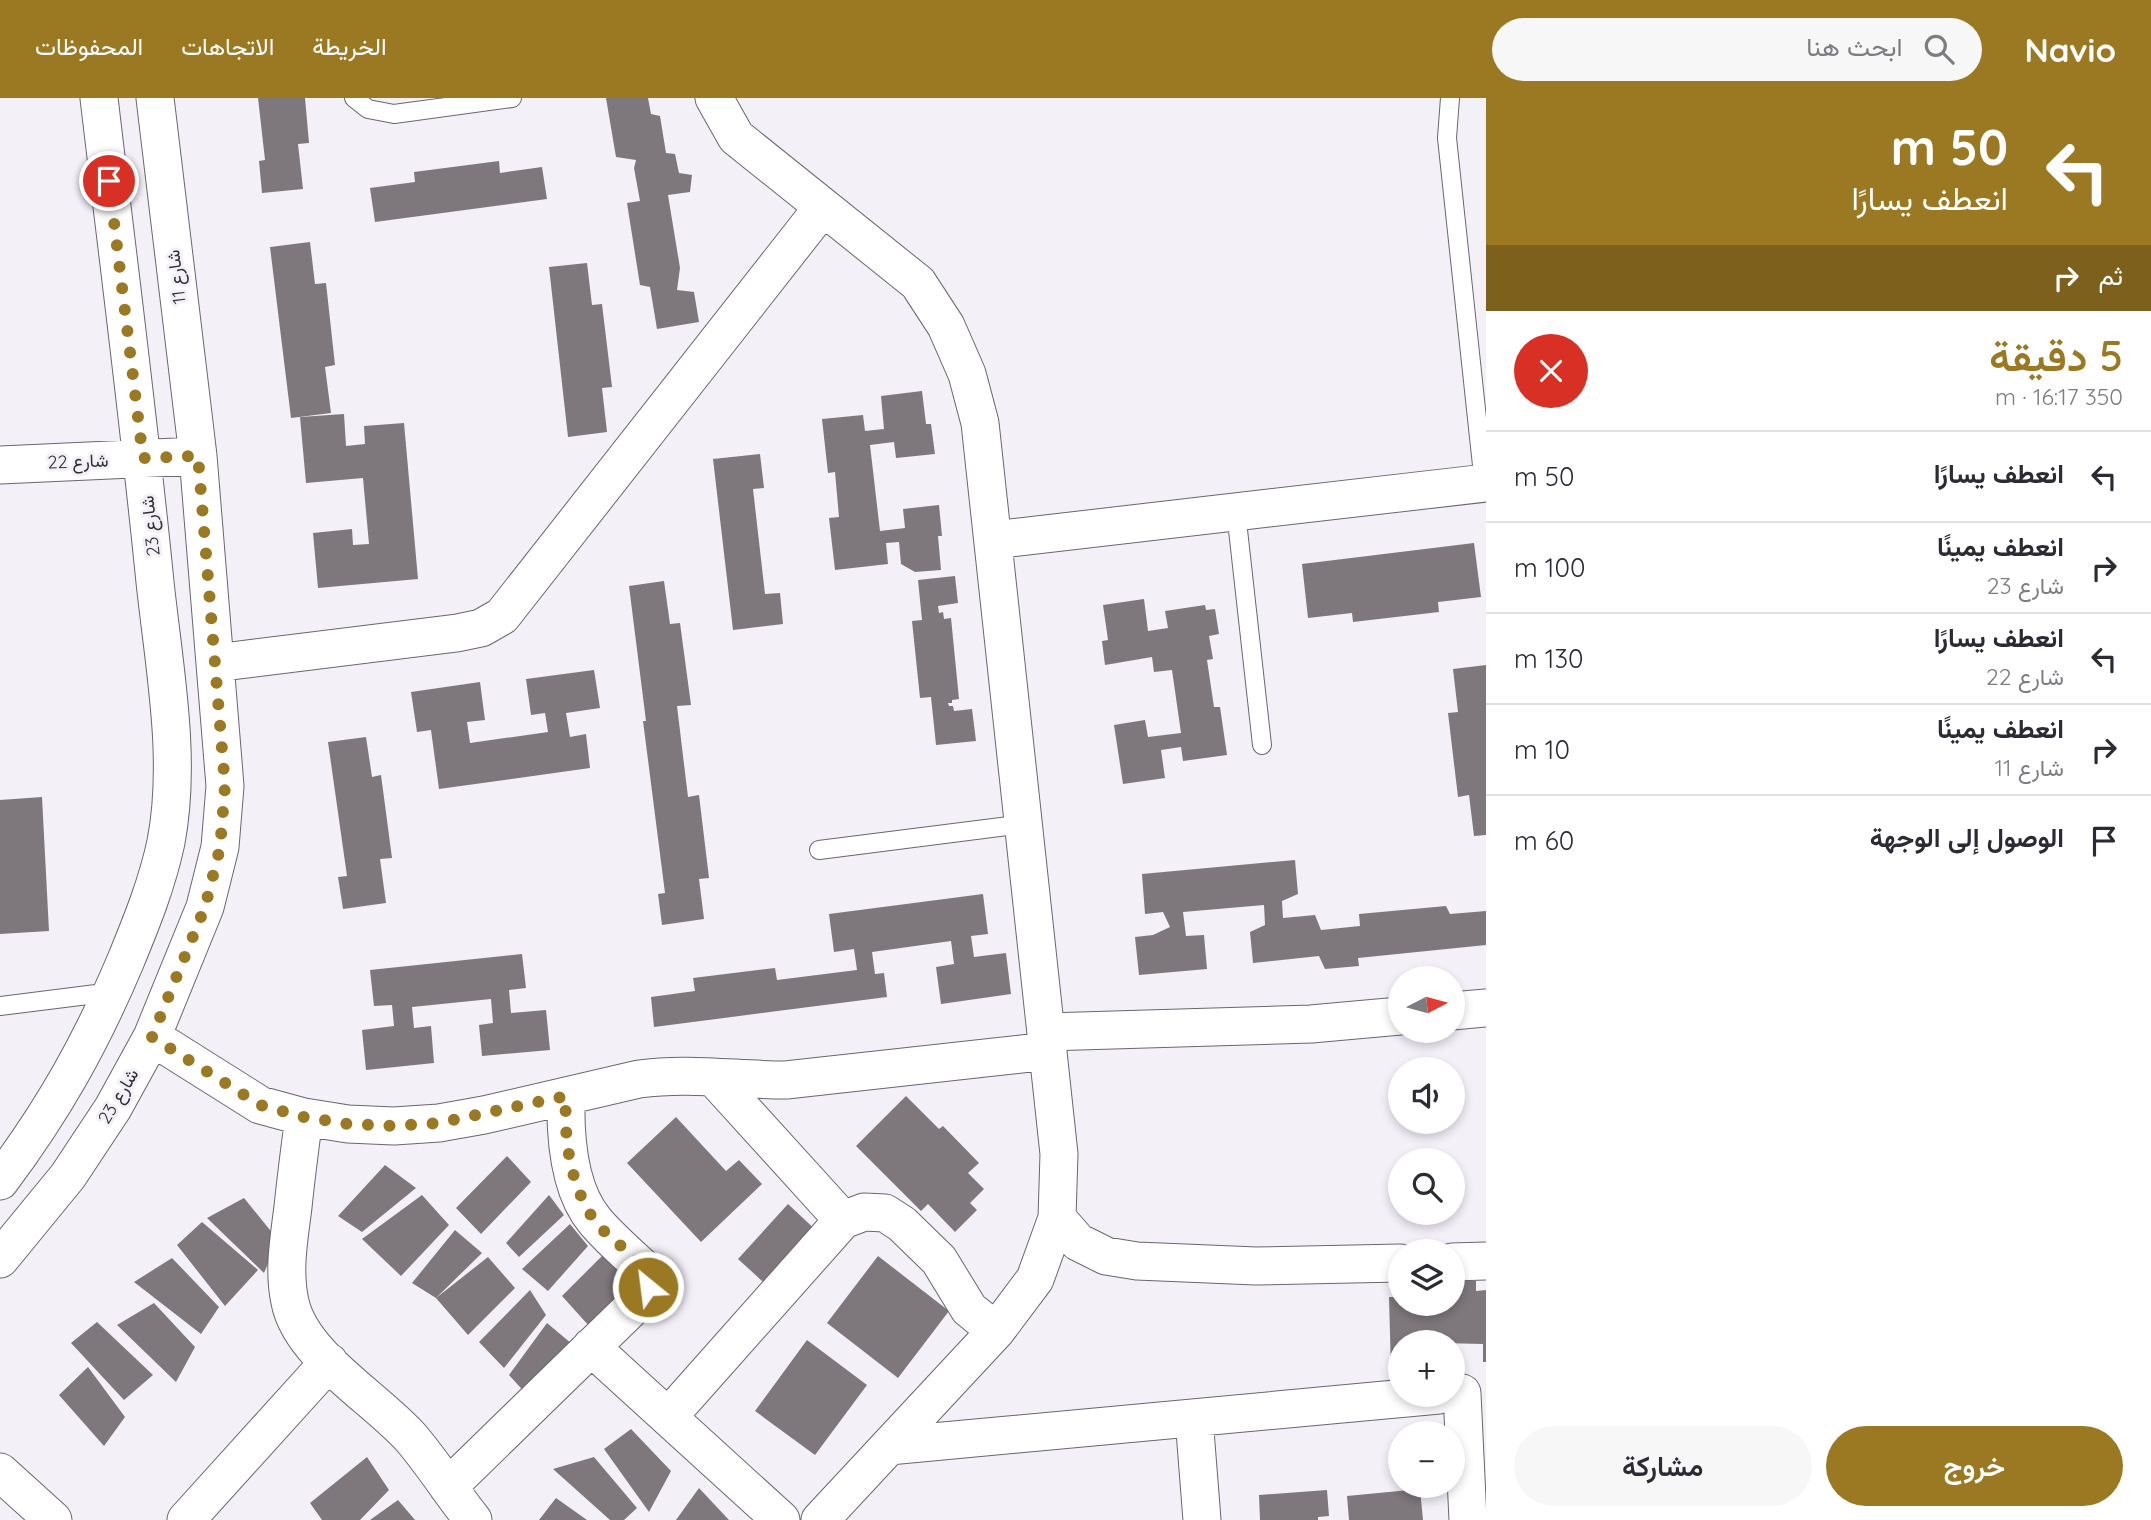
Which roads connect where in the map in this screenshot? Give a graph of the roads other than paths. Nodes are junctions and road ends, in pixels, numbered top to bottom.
1 (99, 98) edge
2 (155, 98) edge
3 (354, 98) edge
4 (512, 98) edge
5 (714, 98) edge
6 (1450, 98) edge
7 (823, 207) junction
8 (198, 456) junction
9 (143, 458) junction
10 (0, 465) edge
11 (1485, 483) edge
12 (1236, 512) junction
13 (993, 540) junction
14 (215, 663) junction
15 (1262, 745) dead end
16 (1024, 824) junction
17 (819, 850) dead end
18 (113, 992) junction
19 (0, 1006) edge
20 (1486, 1008) edge
21 (1465, 1010) edge
22 (1388, 1017) edge
23 (152, 1037) junction
24 (1047, 1041) junction
25 (714, 1078) junction
26 (566, 1096) junction
27 (304, 1117) junction
28 (0, 1181) edge
29 (1057, 1219) junction
30 (844, 1220) junction
31 (0, 1259) edge
32 (1486, 1261) edge
33 (1465, 1262) edge
34 (1388, 1263) edge
35 (996, 1331) junction
36 (591, 1347) junction
37 (329, 1362) junction
38 (1388, 1400) edge
39 (1461, 1407) edge
40 (668, 1417) junction
41 (1194, 1418) junction
42 (889, 1446) junction
43 (0, 1472) edge
44 (448, 1487) junction
45 (53, 1520) edge
46 (186, 1520) edge
47 (473, 1520) edge
48 (781, 1520) edge
49 (820, 1520) edge
50 (1202, 1520) edge
51 (1468, 1520) edge

1 - 9 street
2 - 8 street, شارع 11
3 - 4 lane
5 - 7 street
6 - 11 lane
7 - 13 street
7 - 14 street
8 - 9 street, شارع 22
8 - 14 street, شارع 23
9 - 10 street, شارع 22
9 - 18 street, شارع 23
11 - 12 street
12 - 13 street
12 - 15 lane
13 - 16 street
14 - 23 street, شارع 23
16 - 17 lane
16 - 24 street
18 - 19 lane
18 - 28 street, شارع 23
20 - 21 street
22 - 24 street
23 - 27 street
23 - 31 street, شارع 23
24 - 25 street
24 - 29 street
25 - 26 street
25 - 30 street
26 - 27 street
26 - 36 street
27 - 37 street
29 - 34 street
29 - 35 street
30 - 35 street
30 - 40 street
32 - 33 street
35 - 42 street
36 - 40 street
36 - 44 street
37 - 44 street
37 - 46 street
38 - 41 street
39 - 51 street
40 - 48 street
41 - 42 street
41 - 50 street
42 - 49 street
43 - 45 street
44 - 47 street

